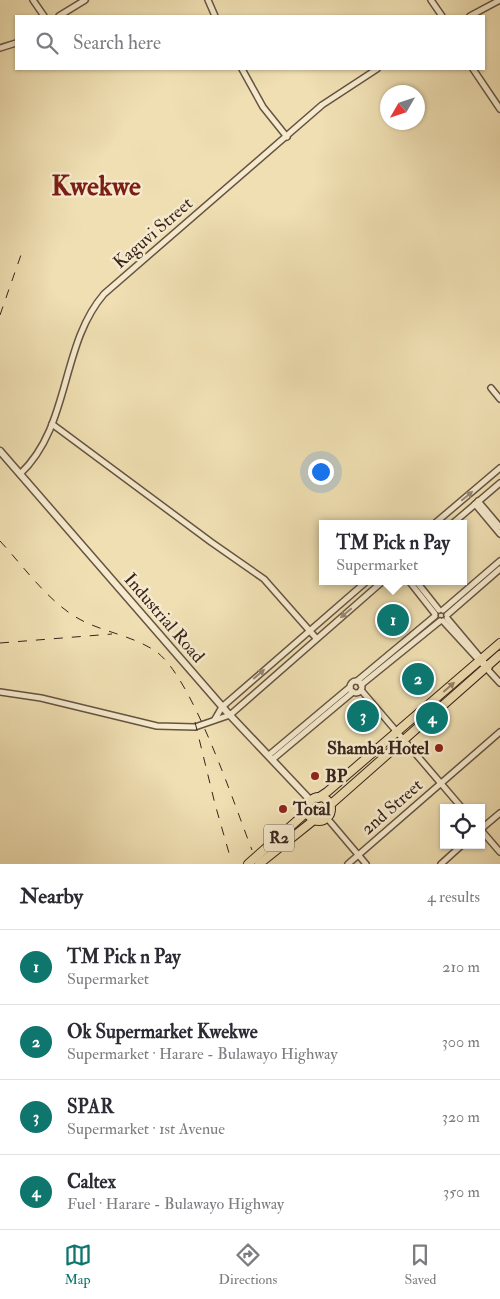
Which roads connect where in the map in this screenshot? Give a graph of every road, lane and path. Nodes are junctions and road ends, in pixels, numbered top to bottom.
1 (33, 0) edge
2 (85, 0) edge
3 (208, 0) edge
4 (431, 0) edge
5 (500, 0) edge
6 (43, 15) edge
7 (61, 15) edge
8 (215, 15) edge
9 (441, 15) edge
10 (472, 15) edge
11 (15, 43) edge
12 (0, 48) edge
13 (243, 70) edge
14 (375, 70) edge
15 (474, 70) edge
16 (500, 109) edge
17 (286, 137) junction
18 (491, 388) dead end
19 (500, 399) edge
20 (52, 424) junction
21 (0, 451) edge
22 (500, 462) edge
23 (500, 468) edge
24 (20, 474) junction
25 (486, 480) junction
26 (500, 483) edge
27 (477, 503) junction
28 (439, 520) edge
29 (457, 520) edge
30 (500, 526) edge
31 (500, 534) edge
32 (500, 561) edge
33 (500, 569) edge
34 (362, 585) edge
35 (379, 585) edge
36 (413, 585) edge
37 (419, 585) edge
38 (360, 587) junction
39 (367, 595) junction
40 (438, 612) junction
41 (444, 619) junction
42 (310, 630) junction
43 (316, 638) junction
44 (500, 643) edge
45 (500, 655) edge
46 (480, 660) junction
47 (488, 669) junction
48 (500, 683) edge
49 (360, 685) junction
50 (352, 690) junction
51 (0, 692) edge
52 (222, 706) junction
53 (230, 715) junction
54 (215, 719) junction
55 (396, 732) junction
56 (500, 732) edge
57 (403, 740) junction
58 (271, 757) junction
59 (350, 772) junction
60 (357, 780) junction
61 (440, 784) junction
62 (315, 799) junction
63 (458, 804) edge
64 (330, 805) junction
65 (308, 811) junction
66 (500, 812) edge
67 (327, 818) junction
68 (314, 820) junction
69 (485, 825) edge
70 (485, 834) edge
71 (286, 837) junction
72 (458, 849) edge
73 (500, 852) edge
74 (358, 855) junction
75 (248, 864) edge
76 (259, 864) edge
77 (348, 864) edge
78 (366, 864) edge
79 (441, 864) edge

1 - 6 street
2 - 7 street
3 - 8 street
4 - 9 street
5 - 10 street
11 - 12 street
13 - 17 street
14 - 17 street, Kaguvi Street
15 - 16 street
17 - 20 street, Kaguvi Street
18 - 19 street
20 - 24 street, Kaguvi Street
20 - 42 street
21 - 24 street, Industrial Road
22 - 25 street
23 - 25 street
24 - 52 street, Industrial Road
28 -> 25 street
26 - 27 street
27 - 29 street
27 - 30 street
27 - 31 street
32 - 40 street
33 - 41 street
34 - 38 street
35 - 39 street
36 - 40 street
37 - 40 street
38 - 39 street
38 - 42 street
39 -> 43 street
40 - 41 street
40 - 41 street
40 - 49 street
41 - 46 street
41 - 49 street
42 - 43 street
52 -> 42 street
43 - 53 street
44 - 46 highway
45 - 47 highway
46 - 47 street
55 -> 46 highway
47 - 48 street
47 - 57 highway
49 - 50 street
49 - 50 street
49 - 55 street
50 - 58 street
51 - 54 street
52 - 53 street, Industrial Road
52 - 54 street
53 - 54 street
53 - 58 street, Industrial Road
55 - 57 street
55 - 59 highway
56 - 61 street, 2nd Street
57 - 60 highway
57 - 61 street
58 - 62 street, Industrial Road
59 - 60 highway
59 - 62 highway
60 - 64 highway
61 - 63 street
61 - 74 street, 2nd Street
62 - 64 highway
62 - 65 highway, R2
64 - 67 highway
65 - 68 highway, R2
65 - 71 highway, R2
66 - 69 street
67 - 68 highway, R2
67 - 74 street
68 - 71 highway, R2
70 - 73 street
71 - 75 highway, R2
71 - 76 highway, R2
72 - 79 street
74 - 77 street, 2nd Street
74 - 78 street

